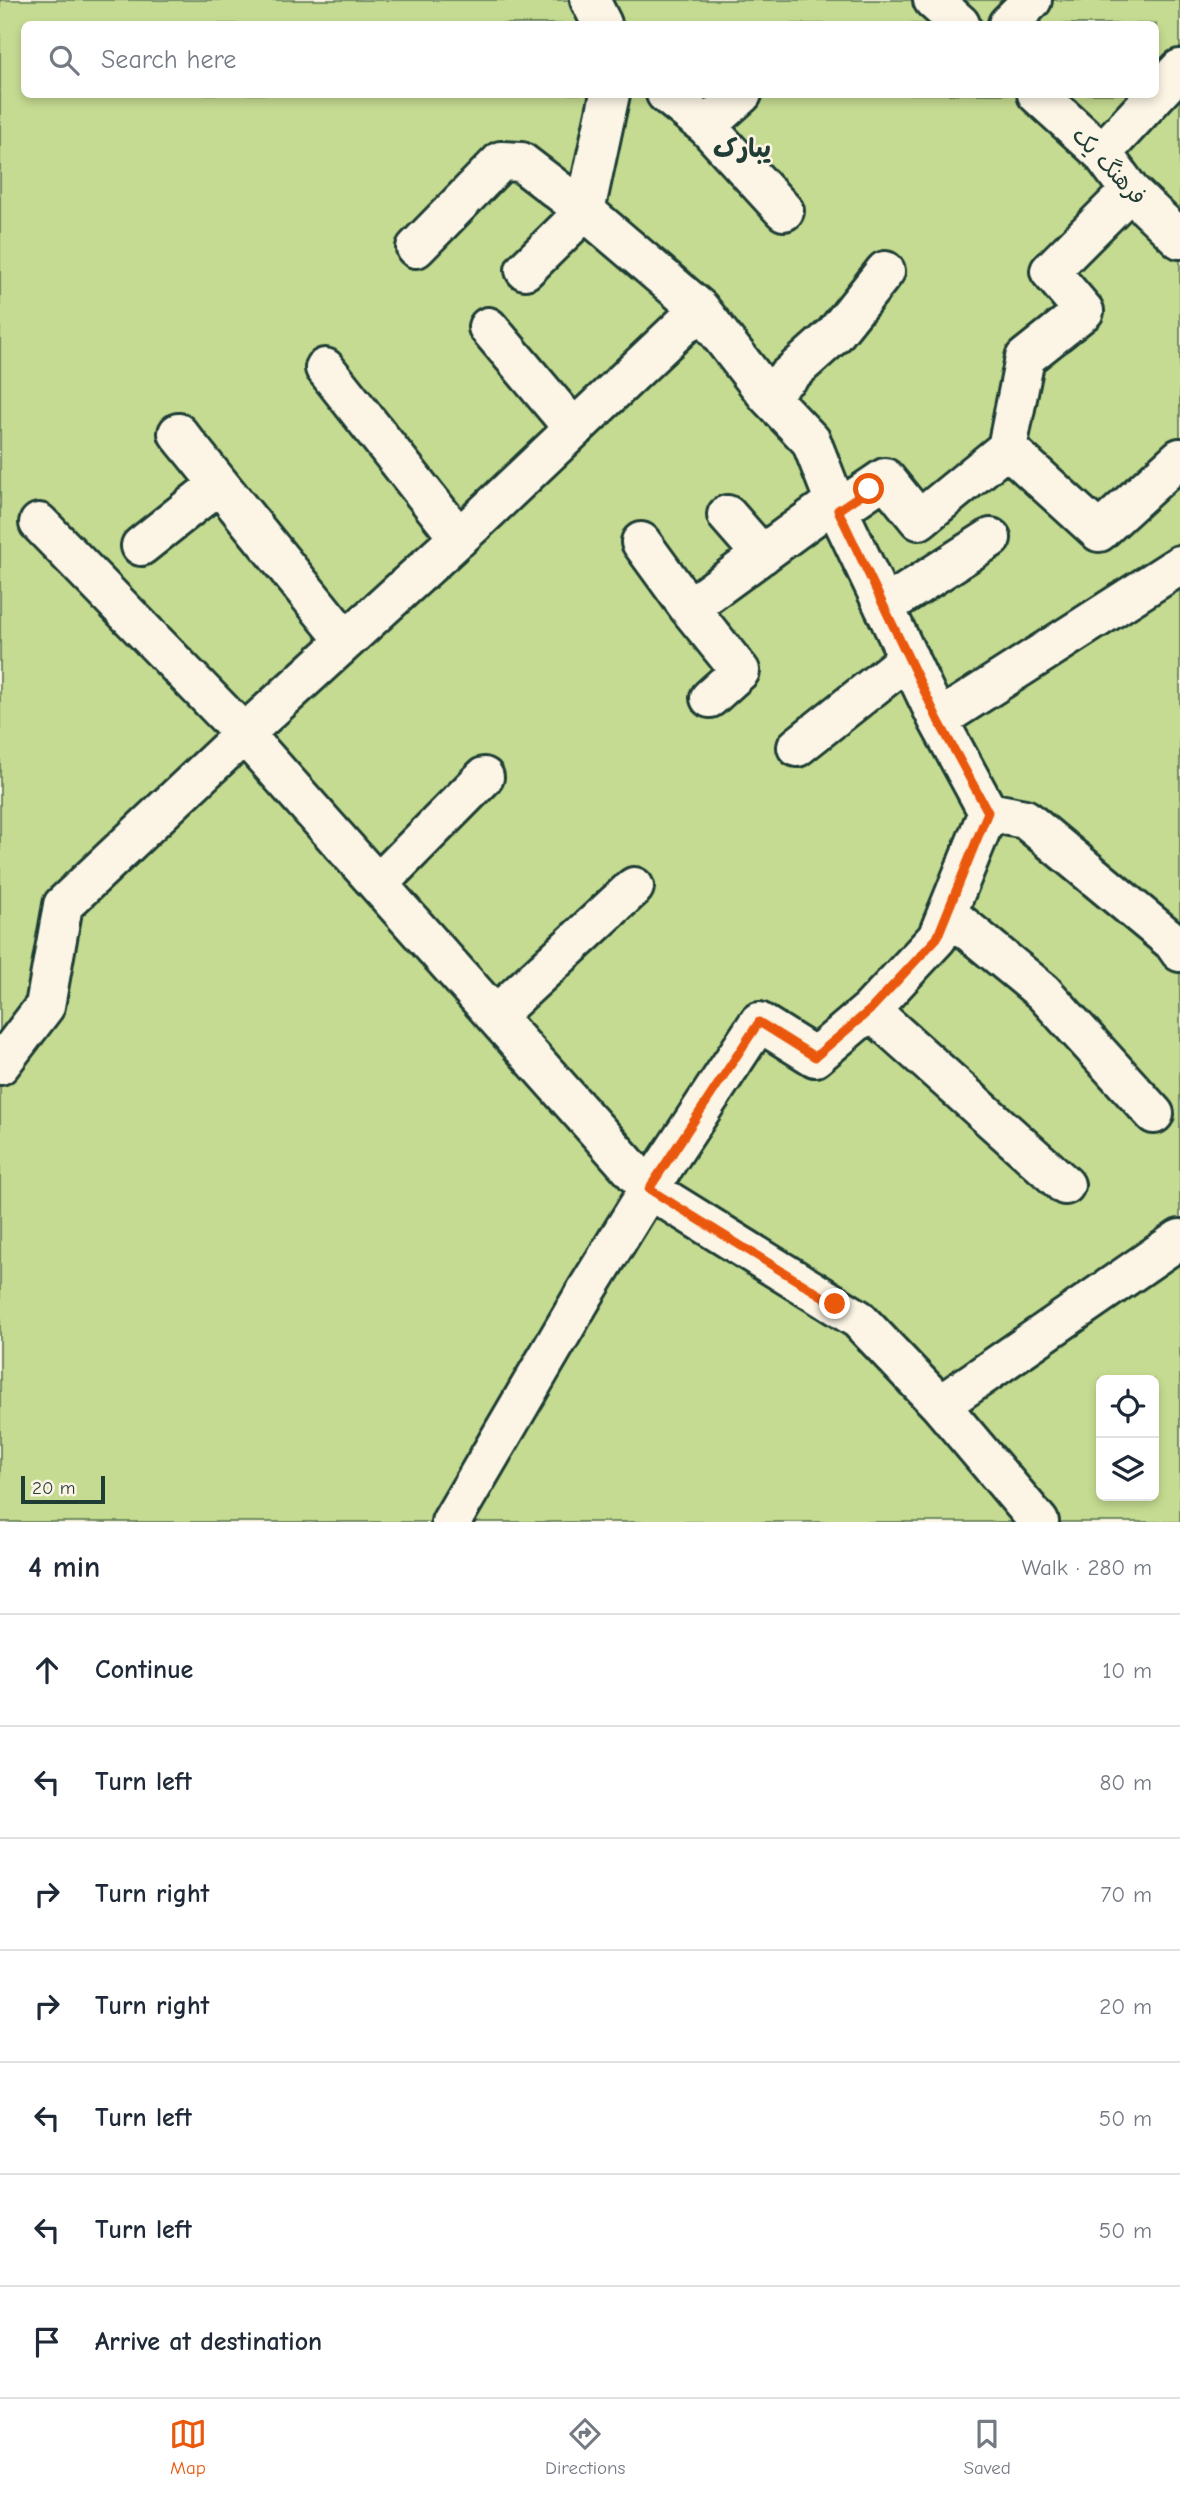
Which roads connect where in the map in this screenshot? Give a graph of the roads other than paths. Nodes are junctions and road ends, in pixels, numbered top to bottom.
1 (590, 0) edge
2 (933, 0) edge
3 (1032, 0) edge
4 (600, 21) edge
5 (957, 21) edge
6 (1012, 21) edge
7 (1180, 69) edge
8 (1159, 92) edge
9 (609, 98) edge
10 (671, 98) edge
11 (738, 98) edge
12 (1041, 98) edge
13 (1153, 98) edge
14 (706, 126) junction
15 (1102, 153) junction
16 (1130, 191) junction
17 (585, 211) junction
18 (783, 211) dead end
19 (1180, 239) edge
20 (416, 248) dead end
21 (525, 271) dead end
22 (885, 271) dead end
23 (700, 309) junction
24 (488, 327) dead end
25 (325, 368) dead end
26 (767, 395) junction
27 (574, 429) junction
28 (178, 433) dead end
29 (1007, 448) junction
30 (1180, 458) edge
31 (219, 484) junction
32 (837, 506) junction
33 (727, 515) dead end
34 (39, 523) dead end
35 (459, 538) junction
36 (991, 538) dead end
37 (641, 542) dead end
38 (141, 546) dead end
39 (762, 555) junction
40 (1176, 577) edge
41 (884, 607) junction
42 (689, 608) junction
43 (346, 641) junction
44 (909, 658) junction
45 (710, 698) dead end
46 (938, 720) junction
47 (244, 734) junction
48 (797, 747) dead end
49 (484, 777) dead end
50 (988, 812) junction
51 (378, 884) junction
52 (634, 887) dead end
53 (947, 913) junction
54 (1178, 944) edge
55 (870, 1010) junction
56 (495, 1016) junction
57 (0, 1065) edge
58 (1154, 1114) dead end
59 (1065, 1185) dead end
60 (649, 1189) junction
61 (1180, 1238) edge
62 (940, 1405) junction
63 (452, 1522) edge
64 (1039, 1522) edge

1 - 4 street
2 - 5 street
3 - 6 street
7 - 8 street
9 - 17 street
10 - 14 street
11 - 14 street
12 - 15 street, فرهنگ یک
13 - 15 street
14 - 18 street
15 - 16 street, فرهنگ یک
16 - 19 street, فرهنگ یک
16 - 29 street
17 - 20 street
17 - 21 street
17 - 23 street
22 - 26 street
23 - 26 street
23 - 27 street
24 - 27 street
25 - 35 street
26 - 32 street
27 - 35 street
28 - 31 street
29 - 30 street
29 - 32 street
31 - 38 street
31 - 43 street
32 - 39 street
32 - 41 street
33 - 39 street
34 - 47 street
35 - 43 street
36 - 41 street
37 - 42 street
39 - 42 street
40 - 46 street
41 - 44 street
42 - 45 street
43 - 47 street
44 - 46 street
44 - 48 street
46 - 50 street
47 - 51 street
47 - 57 street
49 - 51 street
50 - 53 street
50 - 54 street
51 - 56 street
52 - 56 street
53 - 55 street
53 - 58 street
55 - 59 street
55 - 60 street
56 - 60 street
60 - 62 street
60 - 63 street
61 - 62 street
62 - 64 street

